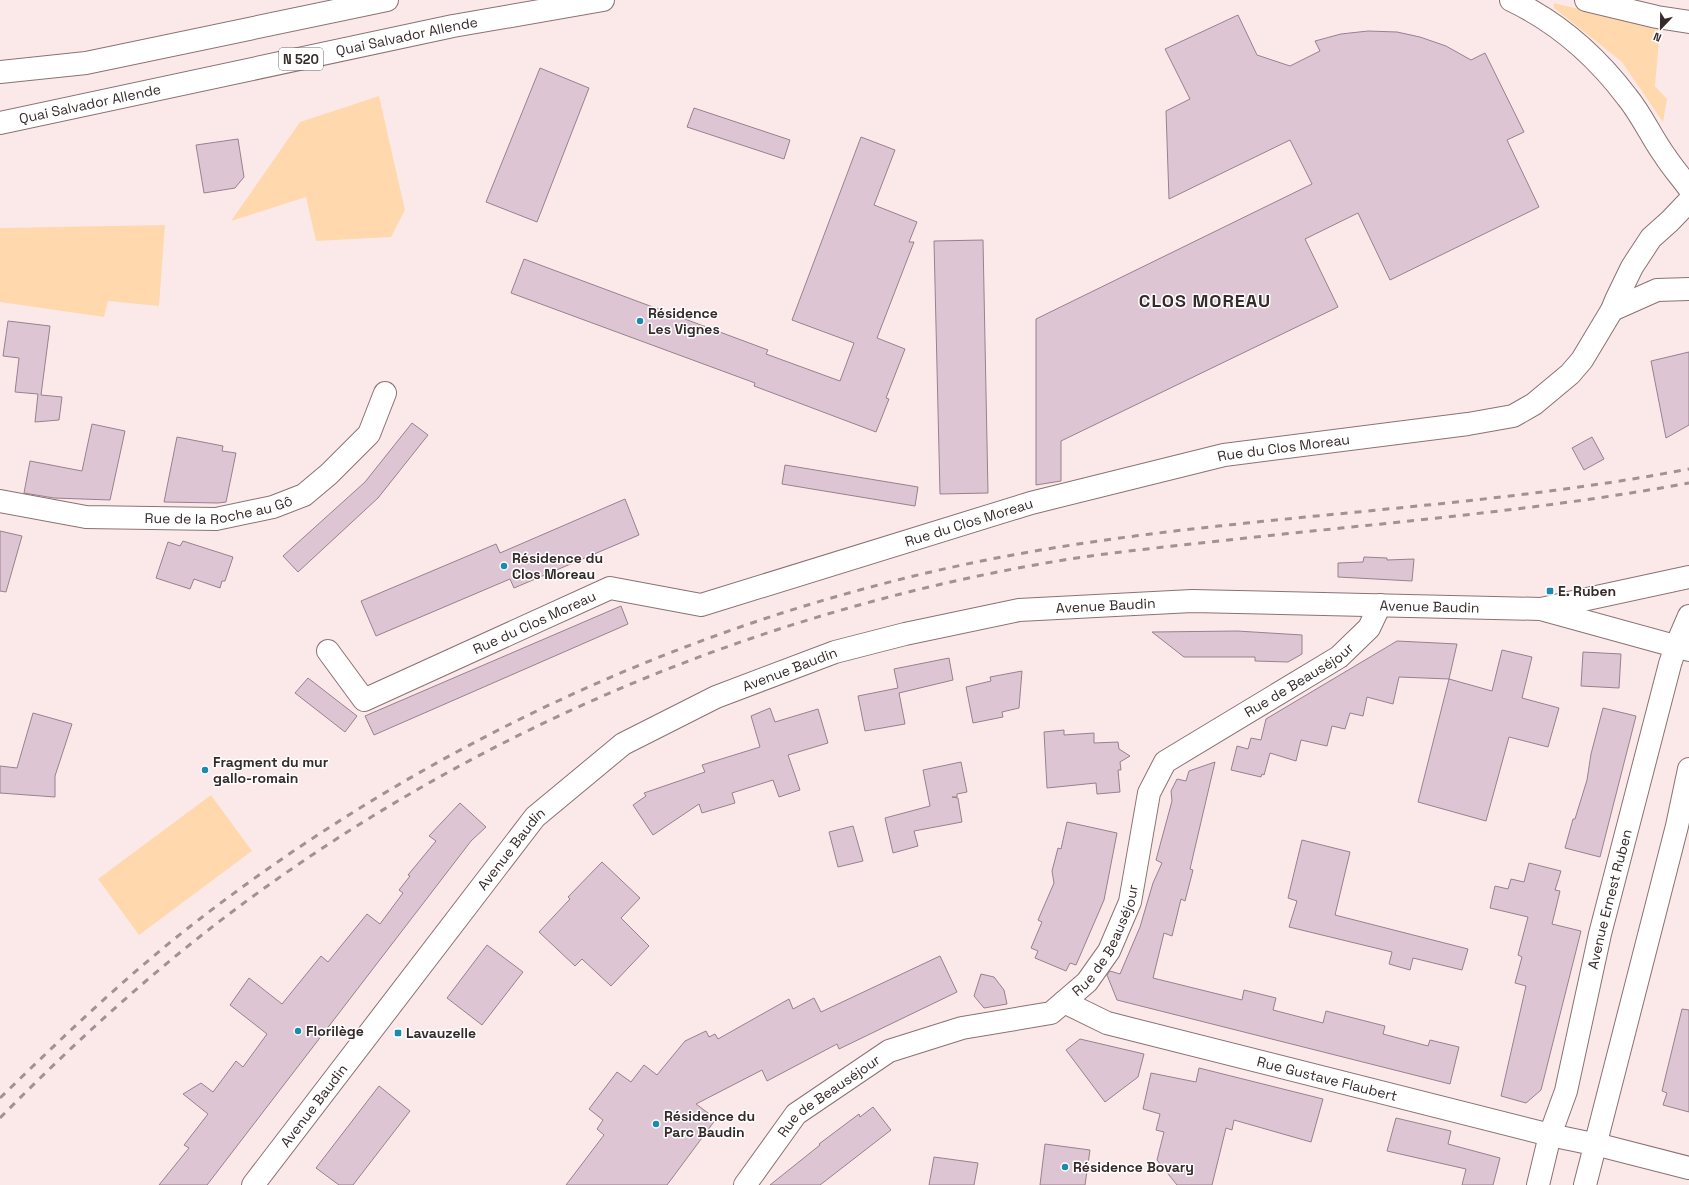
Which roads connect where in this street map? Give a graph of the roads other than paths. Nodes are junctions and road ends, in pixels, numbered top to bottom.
1 (387, 0) edge
2 (603, 0) edge
3 (1511, 0) edge
4 (1586, 0) edge
5 (1689, 22) edge
6 (0, 72) edge
7 (0, 123) edge
8 (1689, 188) edge
9 (1689, 201) edge
10 (1689, 289) edge
11 (1612, 310) junction
12 (385, 393) dead end
13 (0, 501) edge
14 (1689, 576) edge
15 (1380, 606) junction
16 (1541, 609) junction
17 (1689, 616) edge
18 (1683, 648) edge
19 (328, 651) dead end
20 (1689, 770) edge
21 (1064, 1002) junction
22 (1550, 1136) junction
23 (1595, 1144) junction
24 (1689, 1168) edge
25 (253, 1185) edge
26 (745, 1185) edge
27 (1538, 1185) edge
28 (1584, 1185) edge

1 - 6 street
2 - 7 street, Quai Salvador Allende / N 520
3 - 8 street
4 - 5 street
9 - 11 street, Rue du Clos Moreau
10 - 11 street
11 - 19 street, Rue du Clos Moreau
12 - 13 street, Rue de la Roche au Gô
14 - 16 street, Avenue Baudin
15 - 16 street, Avenue Baudin
15 - 21 street, Rue de Beauséjour
15 - 25 street, Avenue Baudin
16 - 18 street, Avenue Baudin
17 - 18 street, Avenue Ernest Ruben
18 - 22 street, Avenue Ernest Ruben
20 - 23 street
21 - 22 street, Rue Gustave Flaubert
21 - 26 street, Rue de Beauséjour
22 - 23 street, Rue Gustave Flaubert
22 - 27 street, Avenue Ernest Ruben
23 - 24 street, Rue Gustave Flaubert
23 - 28 street

